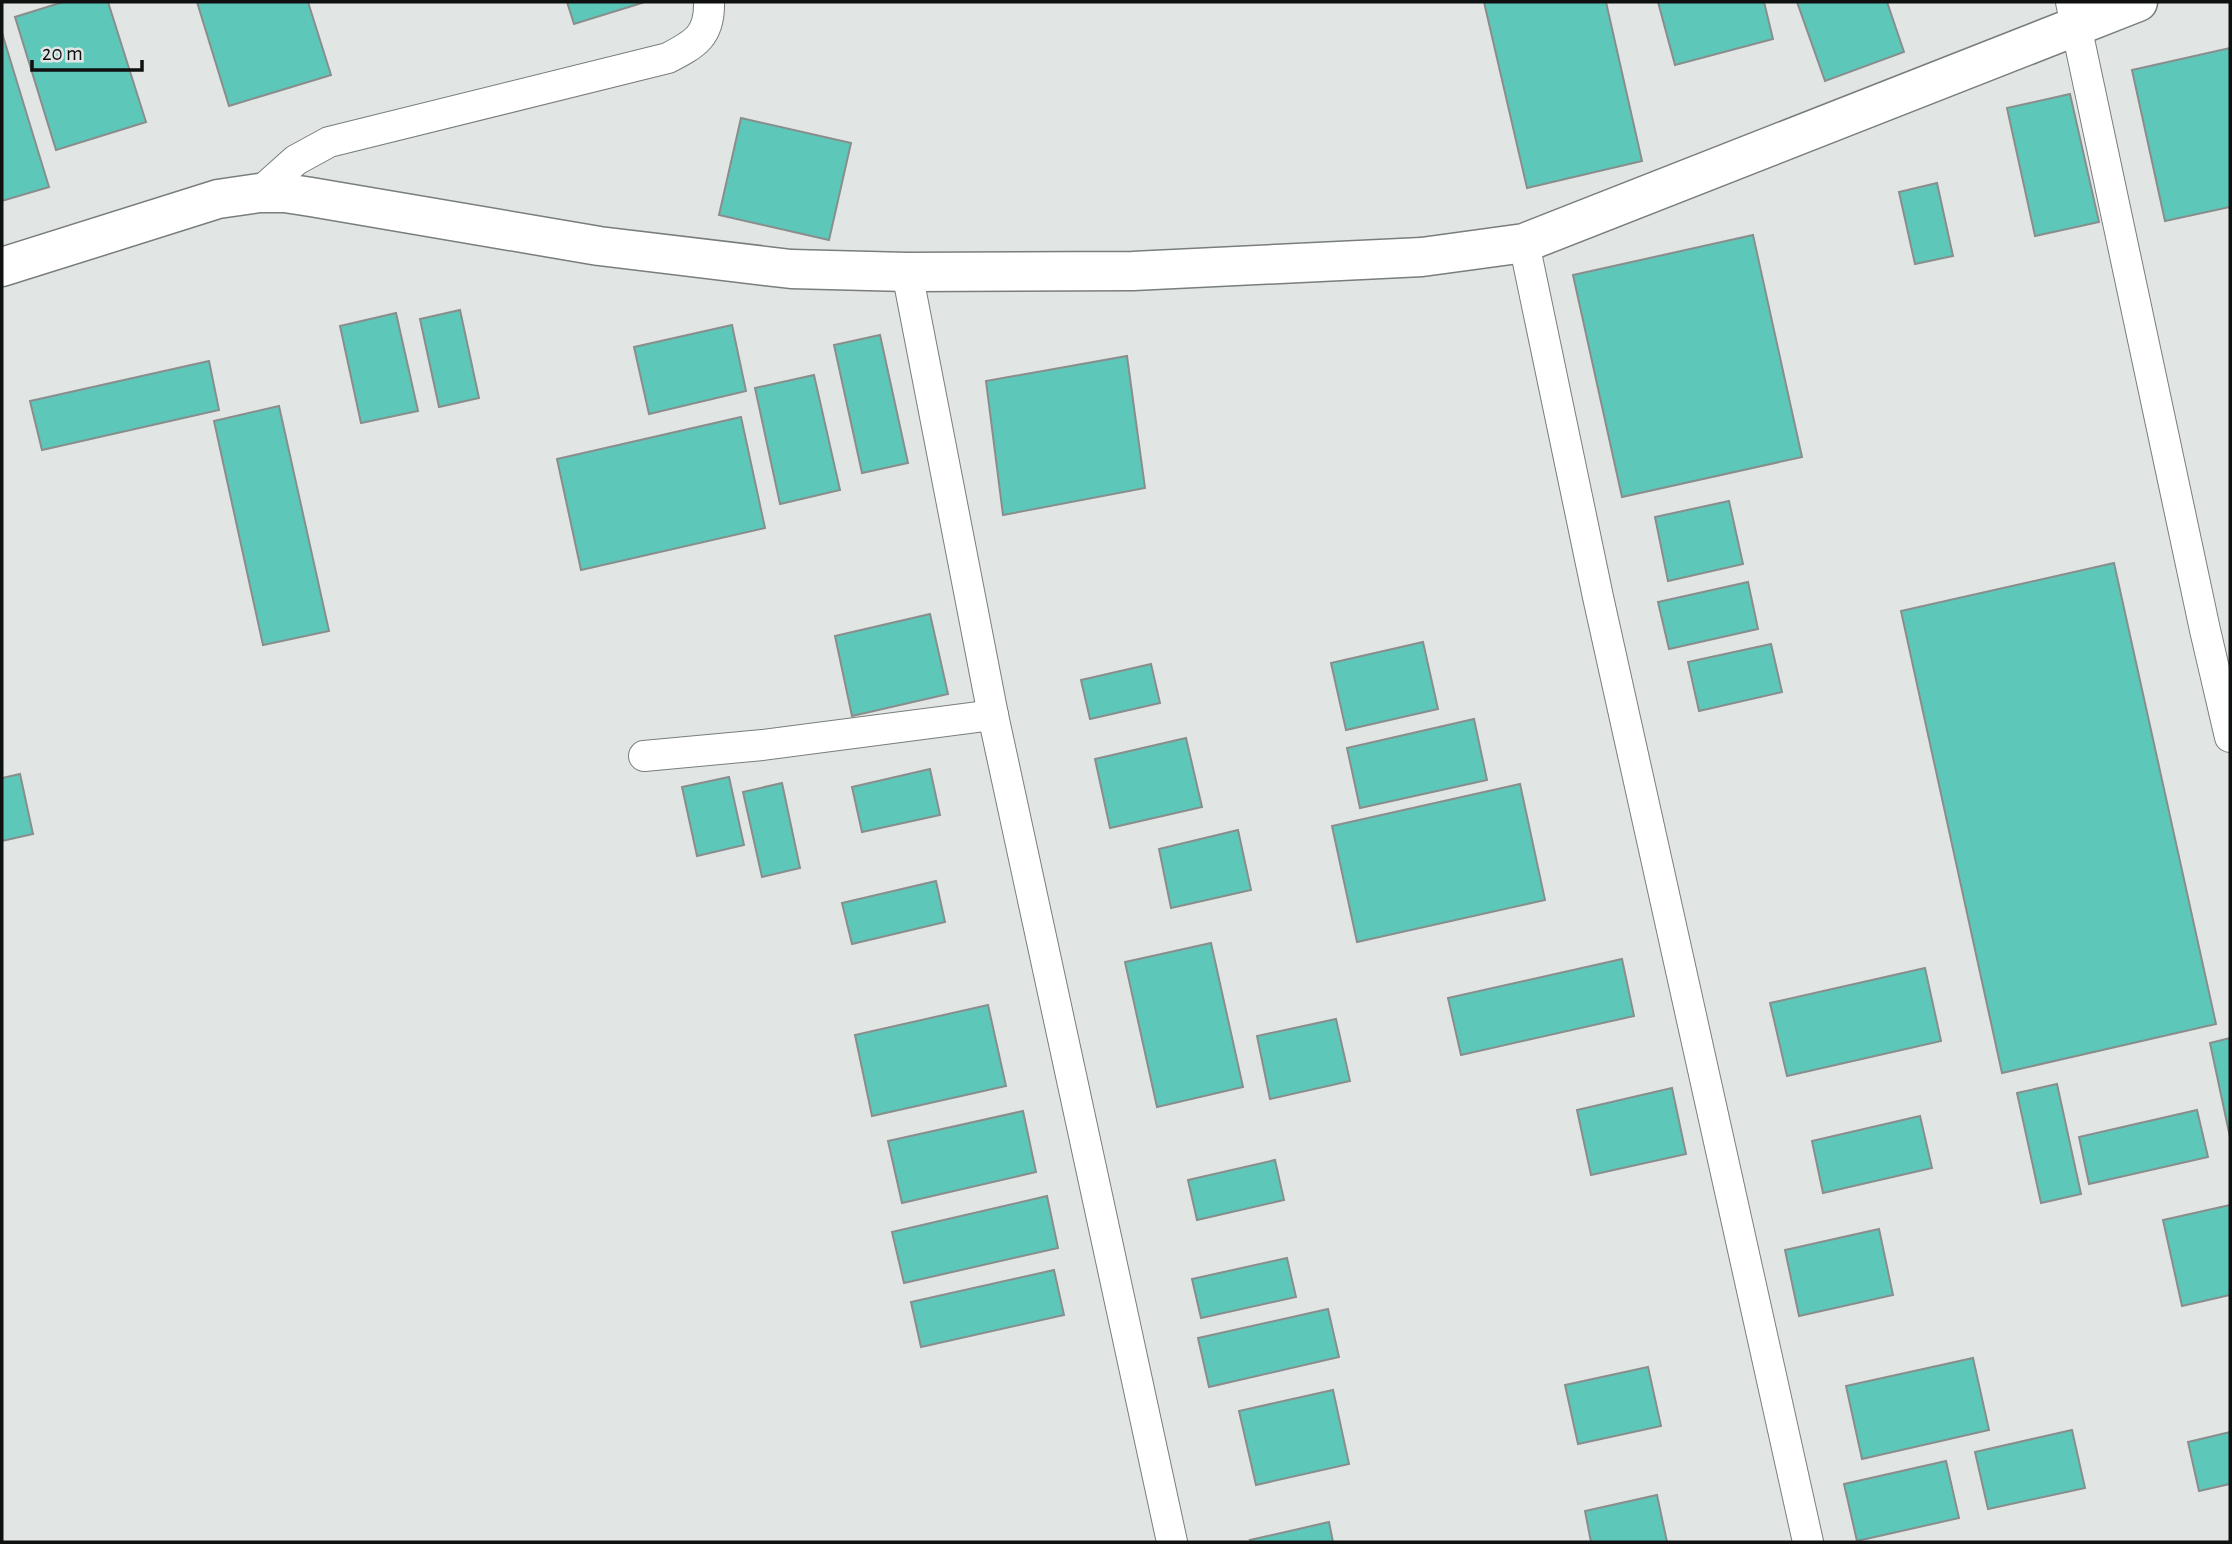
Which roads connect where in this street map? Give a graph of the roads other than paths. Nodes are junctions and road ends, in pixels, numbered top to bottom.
1 (709, 2) edge
2 (2138, 2) edge
3 (2073, 13) edge
4 (259, 193) junction
5 (1524, 243) junction
6 (2, 267) edge
7 (907, 272) junction
8 (993, 715) junction
9 (2230, 737) edge
10 (645, 756) dead end
11 (1172, 1542) edge
12 (1808, 1542) edge

1 - 4 street
2 - 3 main road
3 - 5 main road
3 - 9 street
4 - 6 main road
4 - 7 main road
5 - 7 main road
5 - 12 street
7 - 8 street
8 - 10 street
8 - 11 street

